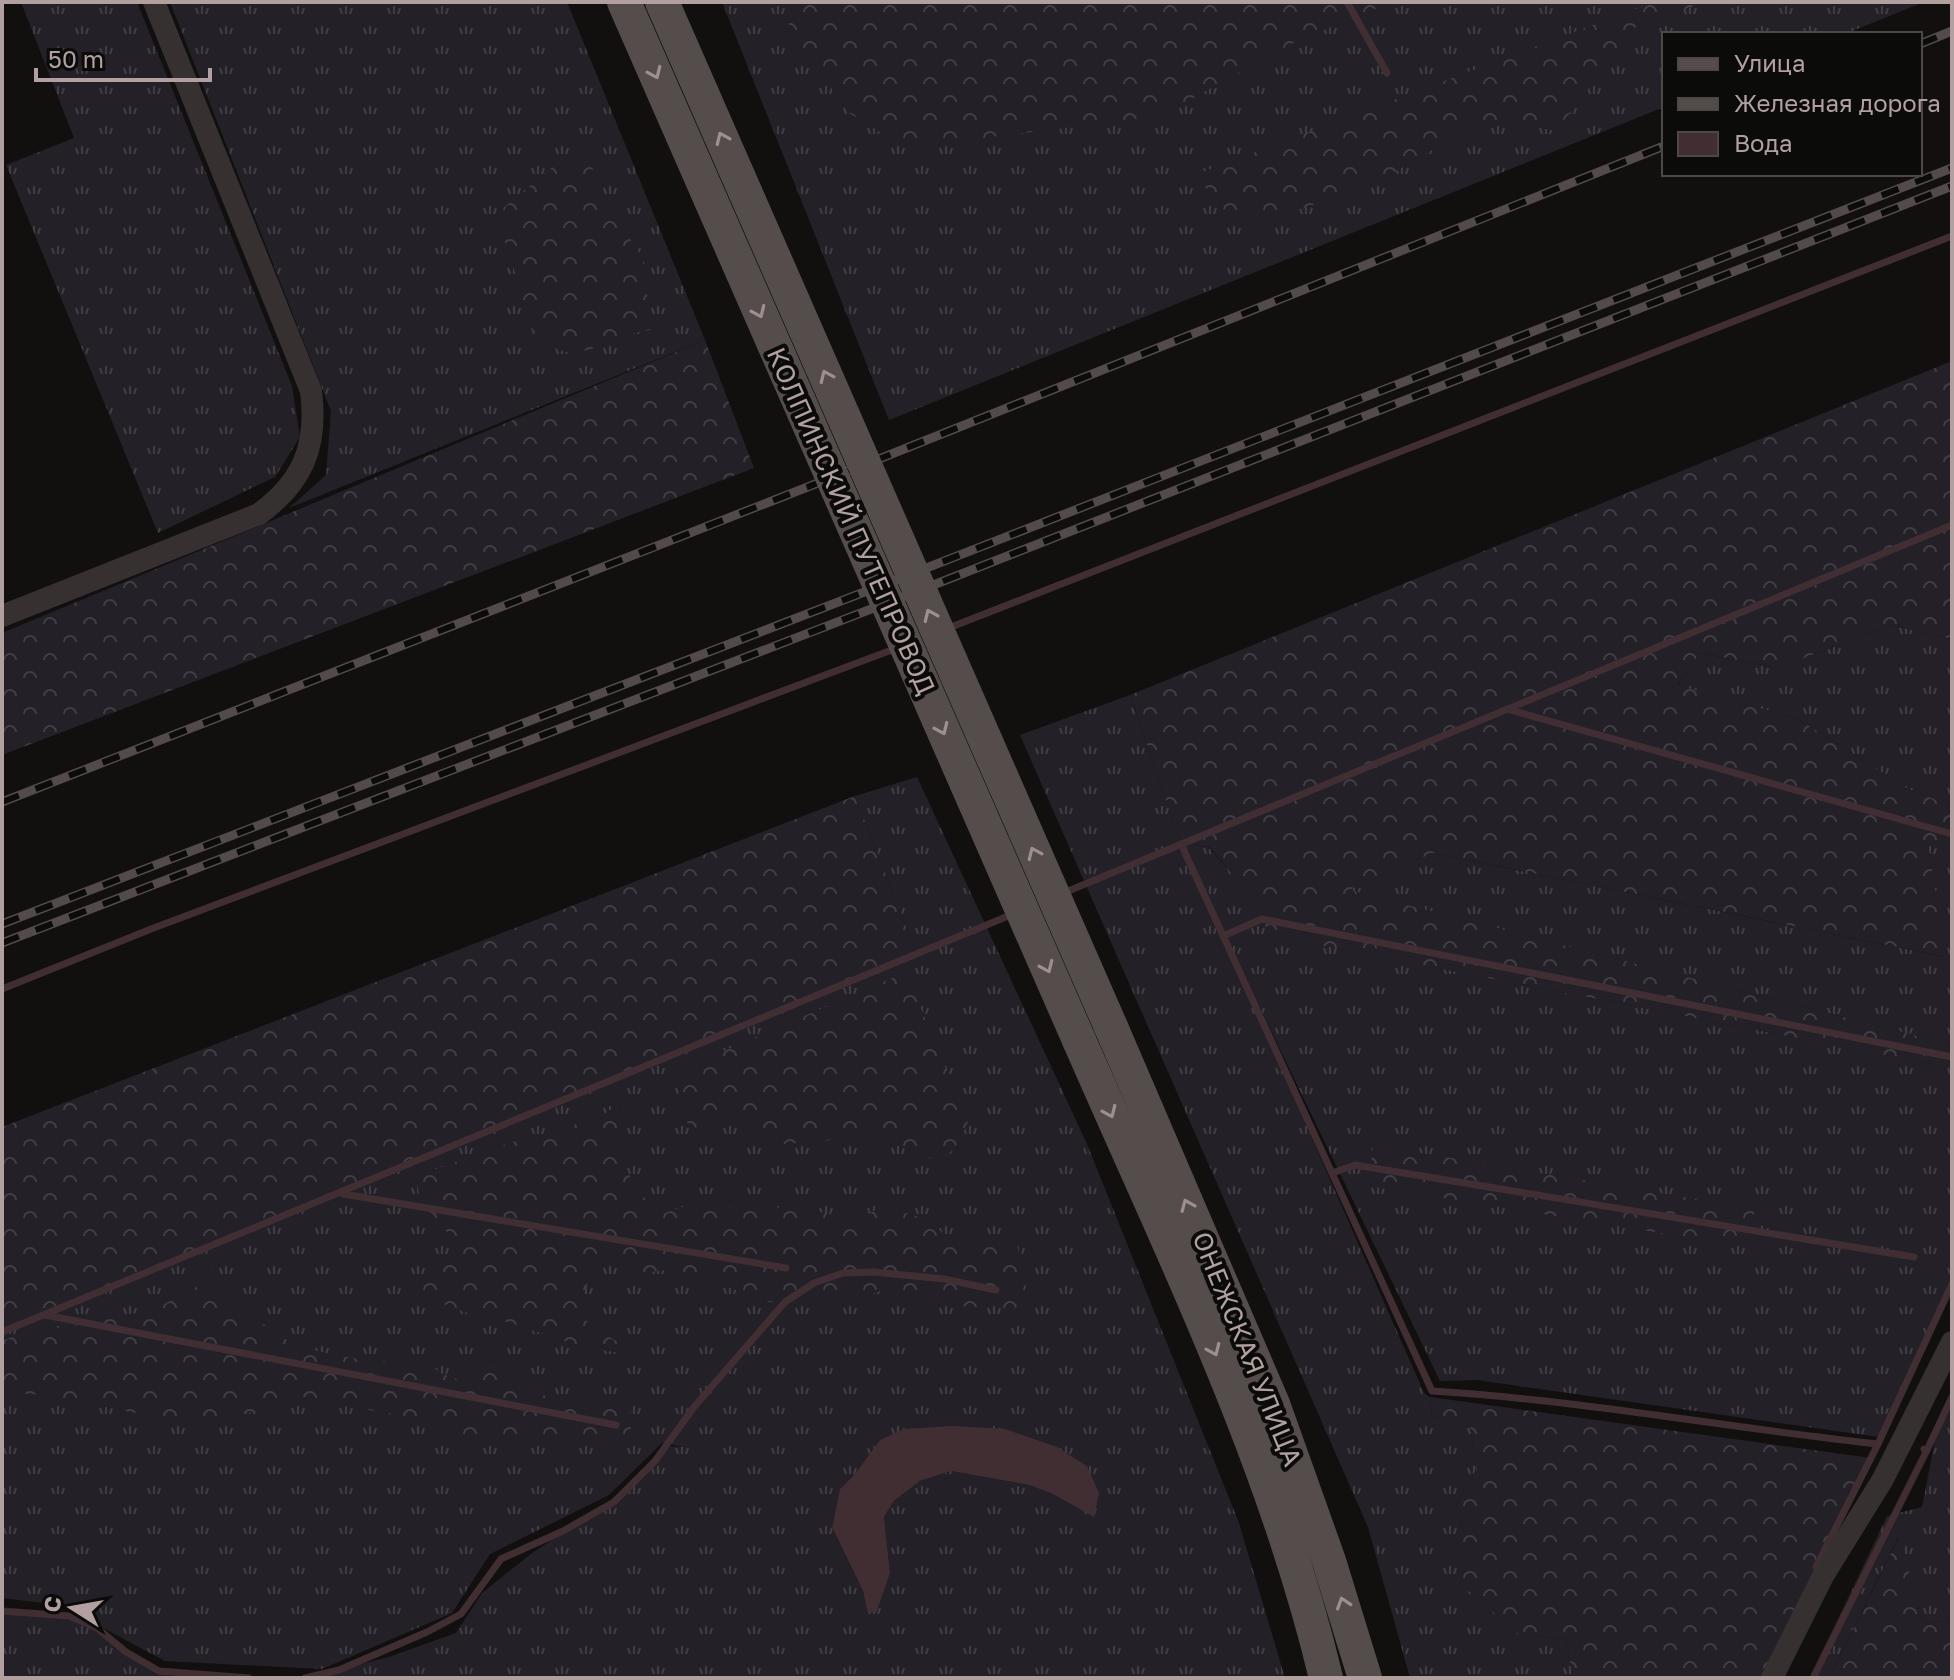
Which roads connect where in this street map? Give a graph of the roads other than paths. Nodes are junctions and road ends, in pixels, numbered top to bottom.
1 (154, 2) edge
2 (624, 2) edge
3 (662, 2) edge
4 (2, 616) edge
5 (1111, 1027) joint
6 (1079, 1040) joint
7 (1952, 1342) edge
8 (1326, 1678) edge
9 (1365, 1678) edge
10 (1772, 1678) edge

1 - 4 street
2 -> 6 main road, КОЛПИНСКИЙ ПУТЕПРОВОД, bridge
5 -> 3 main road, КОЛПИНСКИЙ ПУТЕПРОВОД, bridge
9 -> 5 main road, ОНЕЖСКАЯ УЛИЦА
6 -> 8 main road, ОНЕЖСКАЯ УЛИЦА
7 - 10 street

